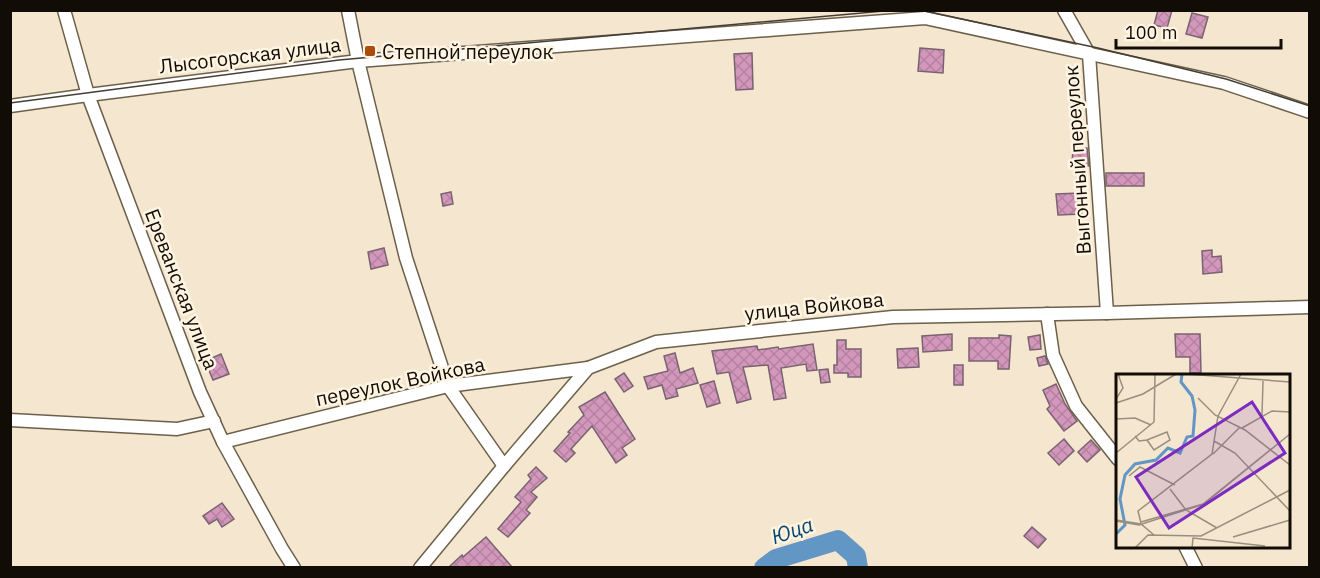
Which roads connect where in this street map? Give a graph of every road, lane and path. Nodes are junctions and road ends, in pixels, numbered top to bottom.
1 (64, 10) edge
2 (348, 10) edge
3 (1064, 10) edge
4 (1089, 54) junction
5 (358, 61) junction
6 (88, 95) junction
7 (10, 106) edge
8 (1310, 112) edge
9 (1310, 307) edge
10 (1107, 313) junction
11 (1047, 314) junction
12 (588, 368) junction
13 (448, 386) junction
14 (10, 420) edge
15 (213, 421) junction
16 (223, 442) junction
17 (1116, 456) edge
18 (504, 466) junction
19 (1186, 548) edge
20 (294, 567) edge
21 (420, 567) edge
22 (1196, 567) edge

1 - 6 street, Ереванская улица
2 - 5 street
3 - 4 street, Выгонный переулок
4 - 5 street, Лысогорская улица
4 - 8 street, Лысогорская улица
4 - 10 street, Выгонный переулок
5 - 6 street, Лысогорская улица
5 - 13 street
6 - 7 street, Лысогорская улица
6 - 15 street, Ереванская улица
9 - 10 street, улица Войкова
10 - 11 street, улица Войкова
11 - 12 street, улица Войкова
11 - 17 street
12 - 13 street, переулок Войкова
12 - 18 street, улица Войкова
13 - 16 street, переулок Войкова
13 - 18 street
14 - 15 street
15 - 16 street, Ереванская улица
16 - 20 street, Ереванская улица
18 - 21 street, улица Войкова
19 - 22 street

